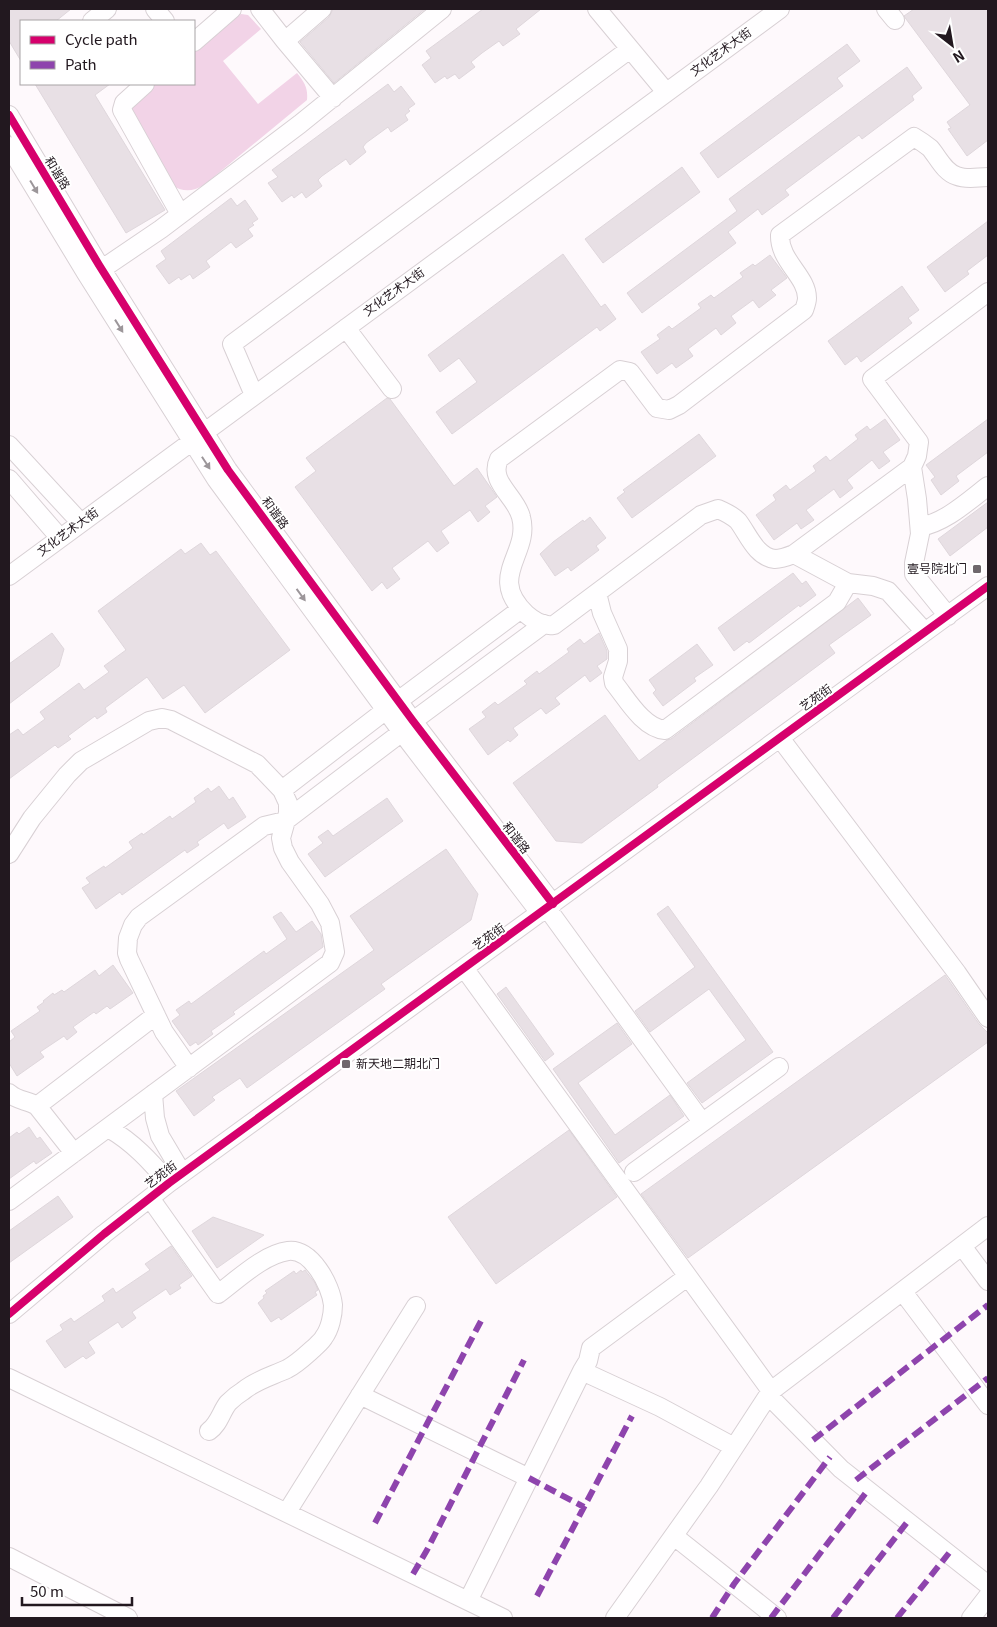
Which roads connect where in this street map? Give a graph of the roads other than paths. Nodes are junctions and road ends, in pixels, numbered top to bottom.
1 (107, 9) edge
2 (155, 9) edge
3 (232, 9) edge
4 (260, 9) edge
5 (322, 9) edge
6 (442, 9) edge
7 (597, 9) edge
8 (780, 9) edge
9 (93, 20) edge
10 (164, 20) edge
11 (195, 41) edge
12 (285, 41) junction
13 (630, 49) junction
14 (145, 85) edge
15 (666, 92) junction
16 (333, 98) junction
17 (9, 115) edge
18 (9, 146) edge
19 (988, 176) edge
20 (180, 214) junction
21 (102, 269) junction
22 (988, 292) edge
23 (346, 328) junction
24 (392, 389) dead end
25 (254, 395) junction
26 (198, 437) junction
27 (9, 445) edge
28 (912, 467) junction
29 (9, 479) edge
30 (988, 486) edge
31 (80, 523) junction
32 (920, 527) junction
33 (60, 538) junction
34 (794, 554) junction
35 (9, 576) edge
36 (848, 583) junction
37 (988, 586) edge
38 (597, 593) junction
39 (522, 609) junction
40 (948, 616) junction
41 (544, 624) junction
42 (925, 632) junction
43 (392, 705) junction
44 (408, 727) junction
45 (780, 738) junction
46 (282, 790) junction
47 (285, 822) junction
48 (9, 854) edge
49 (547, 908) junction
50 (464, 968) junction
51 (156, 1015) junction
52 (988, 1018) edge
53 (779, 1067) dead end
54 (189, 1068) junction
55 (9, 1093) edge
56 (153, 1094) junction
57 (37, 1106) junction
58 (702, 1122) junction
59 (108, 1128) junction
60 (74, 1153) junction
61 (634, 1172) dead end
62 (176, 1178) junction
63 (150, 1198) junction
64 (9, 1201) edge
65 (988, 1226) edge
66 (962, 1246) junction
67 (688, 1277) junction
68 (988, 1281) edge
69 (903, 1292) junction
70 (416, 1306) dead end
71 (9, 1314) edge
72 (582, 1372) junction
73 (9, 1378) edge
74 (770, 1393) junction
75 (360, 1395) junction
76 (988, 1405) edge
77 (209, 1431) dead end
78 (734, 1447) junction
79 (529, 1478) junction
80 (287, 1512) junction
81 (674, 1536) junction
82 (9, 1556) edge
83 (988, 1585) edge
84 (988, 1596) edge
85 (468, 1601) junction
86 (128, 1618) edge
87 (503, 1618) edge
88 (615, 1618) edge
89 (777, 1618) edge
90 (971, 1618) edge

1 - 9 street
2 - 10 street
3 - 11 street
4 - 12 street
5 - 12 street
6 - 16 street
7 - 13 street
8 - 15 street, 文化艺术大街
12 - 16 street
13 - 15 street
13 - 25 street
14 - 20 street
15 - 23 street, 文化艺术大街
16 - 20 street
17 - 21 street, 和谐路
18 -> 26 street, 和谐路
19 - 39 street
20 - 21 street
21 - 26 street, 和谐路
22 - 28 street
23 - 24 street
23 - 25 street, 文化艺术大街
25 - 26 street, 文化艺术大街
26 - 31 street, 文化艺术大街
26 - 43 street, 和谐路
27 - 31 street
28 - 32 street
28 - 34 street
29 - 33 street
30 - 32 street
31 - 33 street, 文化艺术大街
32 - 40 street
33 - 35 street, 文化艺术大街
34 - 36 street
34 - 38 street
36 - 38 street
36 - 42 street
37 - 40 street, 艺苑街
38 - 41 street
39 - 41 street
39 - 43 street
40 - 42 street, 艺苑街
41 - 44 street
42 - 45 street, 艺苑街
43 - 44 street, 和谐路
43 - 46 street
44 - 47 street
44 - 49 street, 和谐路
45 - 49 street, 艺苑街
45 - 52 street
46 - 47 street
46 - 48 street
47 - 51 street
47 - 54 street
49 - 50 street, 艺苑街
49 - 58 street, 和谐路
50 - 62 street, 艺苑街
50 - 67 street
51 - 54 street
51 - 57 street
53 - 58 street
54 - 56 street
55 - 57 street
56 - 59 street
56 - 62 street
57 - 60 street
58 - 61 street
59 - 60 street
59 - 62 street
60 - 64 street
62 - 63 street, 艺苑街
63 - 71 street, 艺苑街
63 - 77 street
65 - 66 street
66 - 68 street
66 - 69 street
67 - 72 street
67 - 74 street
69 - 74 street
69 - 76 street
70 - 75 street
72 - 78 street
72 - 79 street
73 - 80 street
74 - 78 street
74 - 83 street
75 - 79 street
75 - 80 street
78 - 81 street
79 - 85 street
80 - 85 street
81 - 88 street
81 - 89 street
82 - 86 street
84 - 90 street
85 - 87 street

